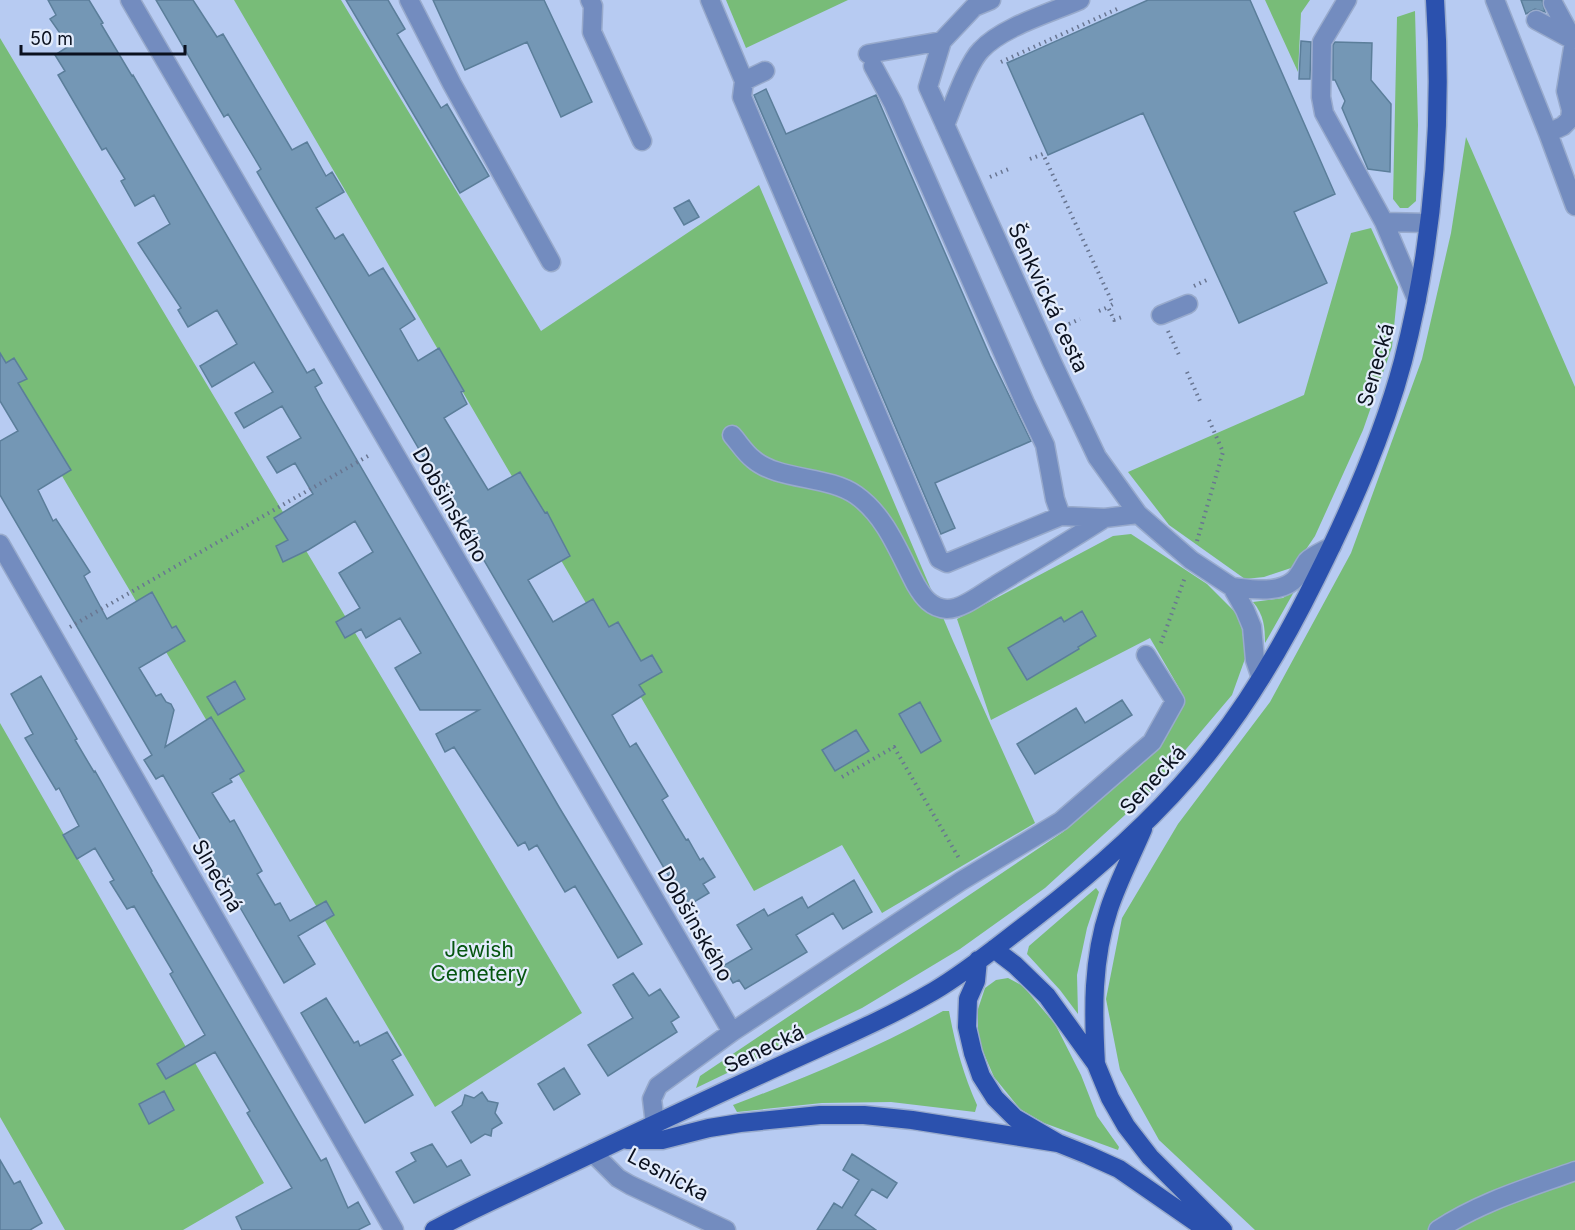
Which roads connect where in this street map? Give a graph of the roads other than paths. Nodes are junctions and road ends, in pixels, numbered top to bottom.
1 (130, 0) edge
2 (409, 0) edge
3 (590, 0) edge
4 (710, 0) edge
5 (991, 0) edge
6 (1080, 0) edge
7 (1347, 0) edge
8 (1495, 0) edge
9 (1432, 3) edge
10 (1553, 3) dead end
11 (1536, 20) dead end
12 (1574, 38) edge
13 (942, 41) junction
14 (765, 71) dead end
15 (744, 81) junction
16 (945, 125) junction
17 (1548, 133) junction
18 (642, 141) dead end
19 (1575, 152) edge
20 (1557, 158) junction
21 (1575, 206) edge
22 (1384, 222) junction
23 (1428, 224) junction
24 (551, 262) dead end
25 (1189, 296) road end
26 (1417, 300) junction
27 (1163, 320) road end
28 (732, 435) dead end
29 (1138, 514) junction
30 (1061, 516) junction
31 (1105, 518) junction
32 (0, 544) edge
33 (1332, 546) junction
34 (5, 565) edge
35 (1232, 587) junction
36 (1146, 654) road end
37 (1261, 678) junction
38 (1147, 821) junction
39 (994, 949) junction
40 (978, 960) junction
41 (732, 1032) junction
42 (1096, 1064) junction
43 (655, 1124) junction
44 (619, 1140) junction
45 (1058, 1143) junction
46 (593, 1153) junction
47 (1575, 1171) edge
48 (394, 1230) edge
49 (434, 1230) edge
50 (726, 1230) edge
51 (1206, 1230) edge
52 (1223, 1230) edge
53 (1438, 1230) edge

1 - 41 street, Dobšinského
2 - 24 street
3 - 18 street
4 - 15 street
5 - 13 street, Šenkvická cesta
6 - 16 street
7 - 22 street
8 - 17 street
9 - 23 main road, Senecká
10 - 12 street
11 - 12 street
12 - 17 street
13 - 16 street, Šenkvická cesta
13 - 30 street
14 - 15 street
15 - 30 street
16 - 29 street, Šenkvická cesta
17 - 20 street
19 - 20 street
20 - 21 street
22 - 23 street
22 - 26 street
23 - 26 main road, Senecká
25 - 27 street
26 - 33 main road, Senecká
28 - 31 street
29 - 31 street
29 - 35 street, Šenkvická cesta
30 - 31 street
32 - 34 street, Slnečná
33 - 35 street
33 - 37 main road, Senecká
34 - 48 street, Slnečná
35 - 37 street
36 - 41 street
37 - 38 main road, Senecká
38 - 39 main road, Senecká
38 - 42 main road
39 - 40 main road, Senecká
39 - 42 main road
40 - 43 main road, Senecká
40 - 45 main road
41 - 43 street
42 - 52 main road
43 - 44 main road, Senecká
44 - 45 main road
44 - 46 main road, Senecká
45 - 51 main road
46 - 49 main road, Senecká
46 - 50 street, Lesnícka
47 - 53 street

